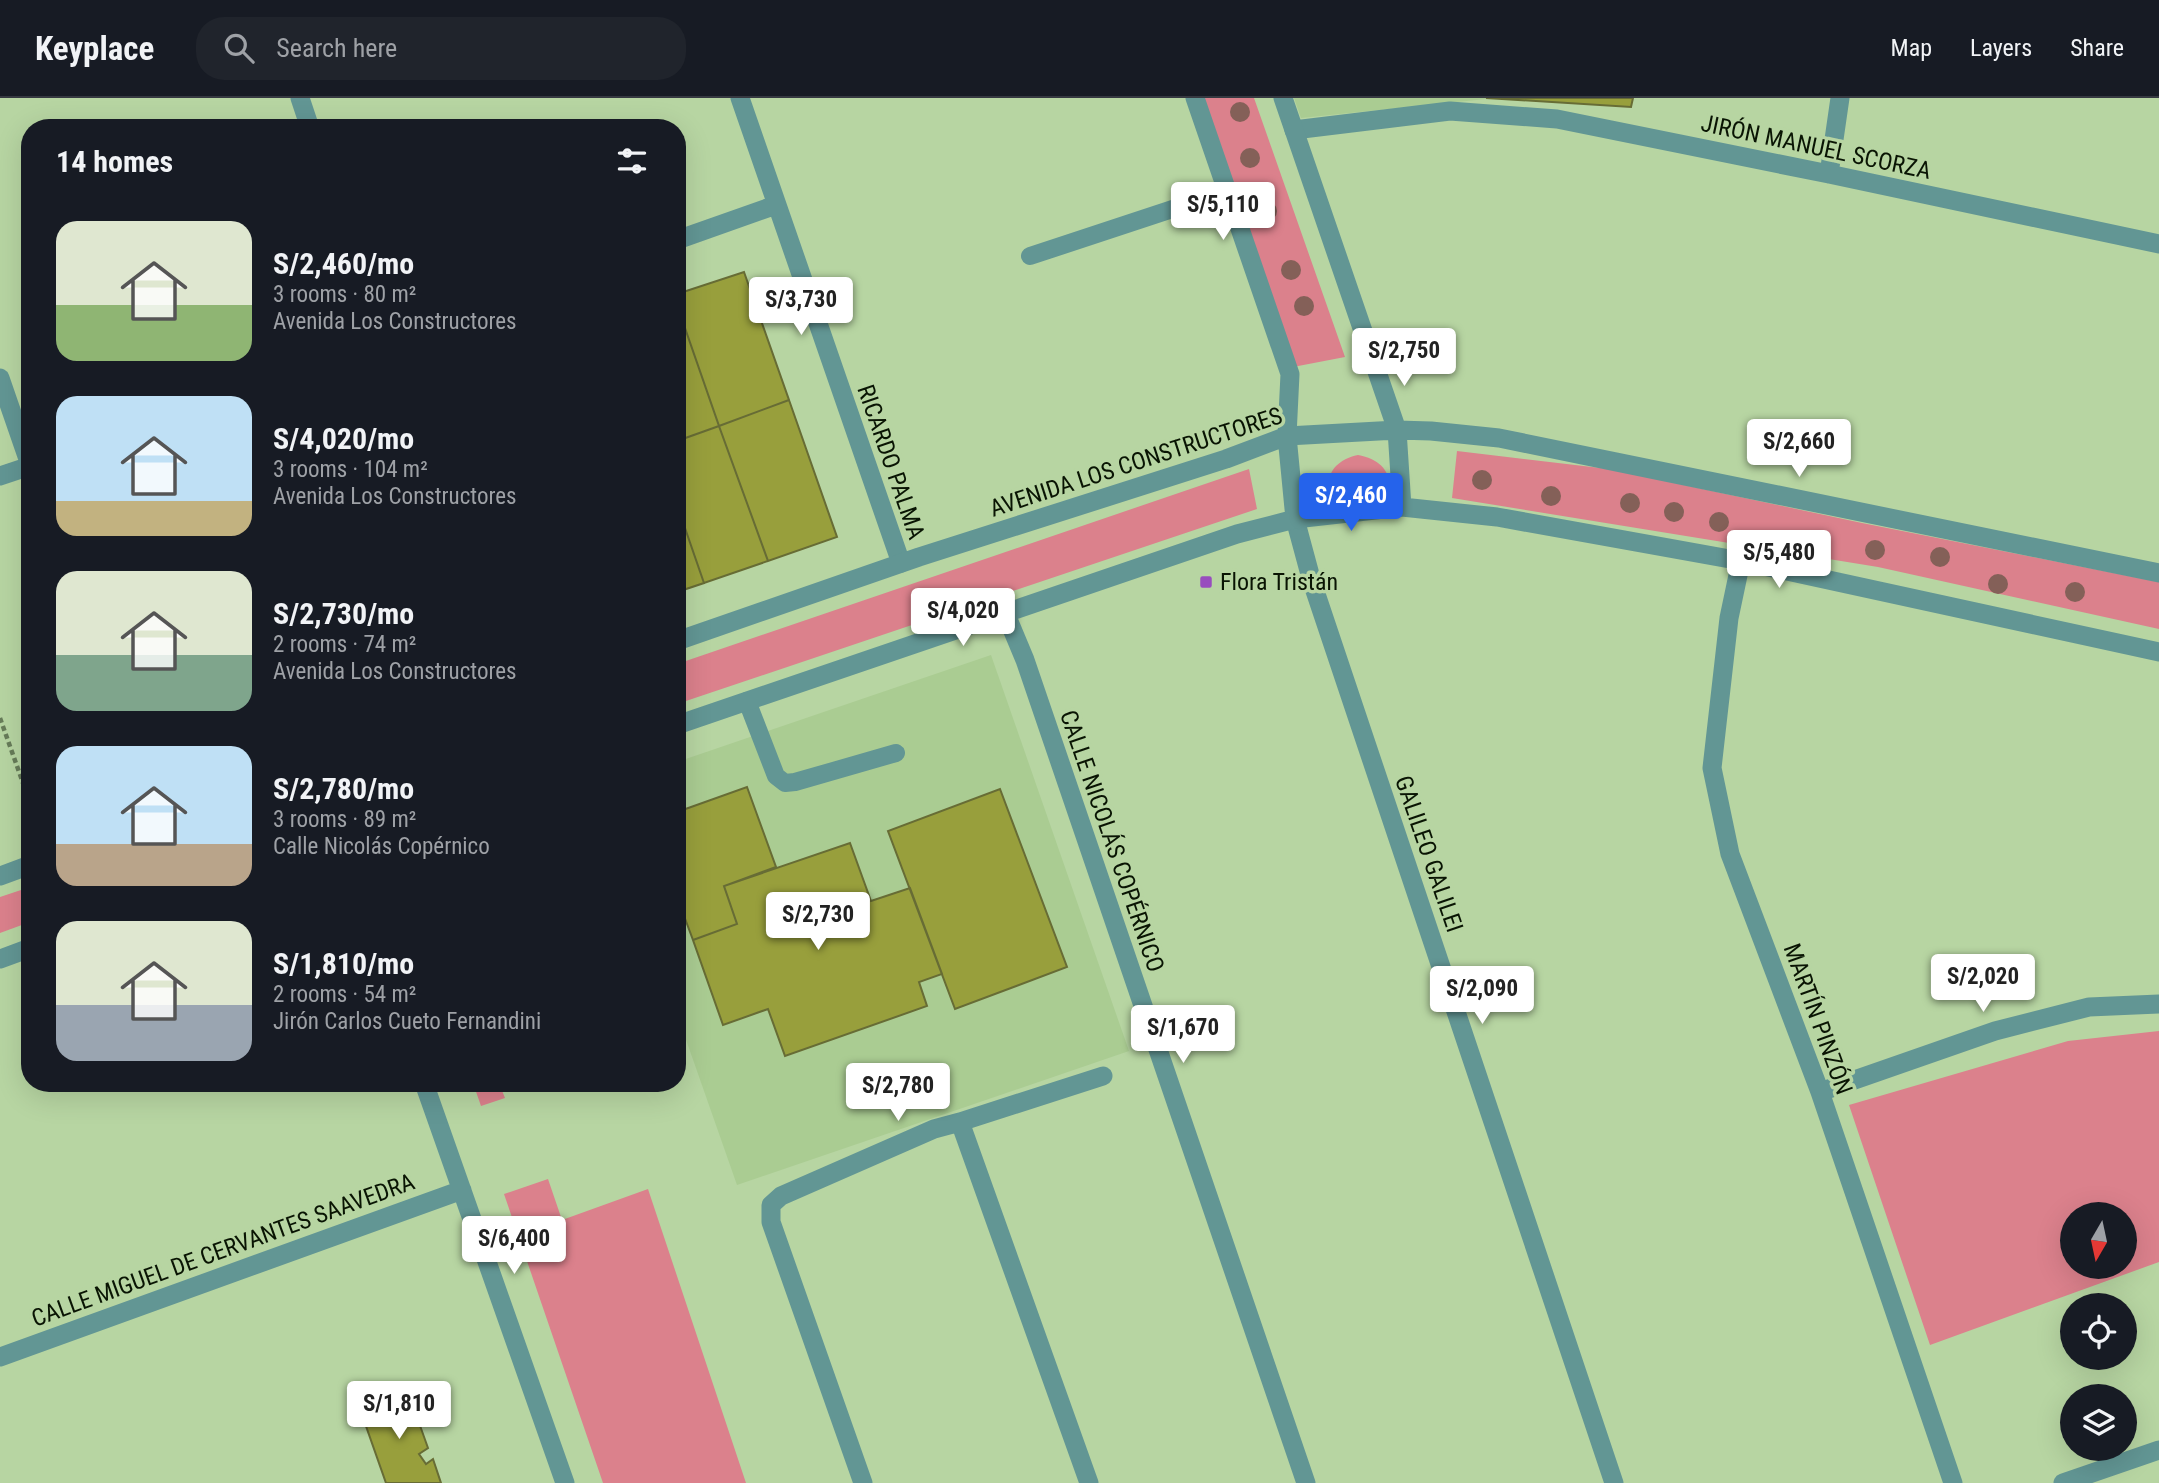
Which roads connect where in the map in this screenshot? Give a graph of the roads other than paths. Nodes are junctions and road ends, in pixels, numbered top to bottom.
1 (300, 98) edge
2 (740, 98) edge
3 (1195, 98) edge
4 (1283, 98) edge
5 (1840, 98) edge
6 (307, 119) edge
7 (1294, 130) junction
8 (1829, 174) junction
9 (1227, 191) junction
10 (776, 205) junction
11 (686, 237) edge
12 (2159, 244) edge
13 (1030, 256) dead end
14 (0, 378) edge
15 (1397, 430) junction
16 (1287, 436) junction
17 (21, 440) edge
18 (21, 469) edge
19 (0, 476) edge
20 (1402, 508) junction
21 (1295, 519) junction
22 (1741, 561) junction
23 (901, 564) junction
24 (2159, 573) edge
25 (1005, 612) junction
26 (686, 638) edge
27 (2159, 652) edge
28 (747, 701) junction
29 (686, 722) edge
30 (897, 753) dead end
31 (21, 868) edge
32 (0, 876) edge
33 (21, 951) edge
34 (0, 959) edge
35 (2159, 1004) edge
36 (1103, 1076) dead end
37 (1820, 1091) junction
38 (428, 1092) edge
39 (960, 1122) junction
40 (462, 1190) junction
41 (0, 1357) edge
42 (2159, 1450) edge
43 (565, 1483) edge
44 (863, 1483) edge
45 (1089, 1483) edge
46 (1306, 1483) edge
47 (1614, 1483) edge
48 (1952, 1483) edge
49 (2063, 1483) edge

1 - 6 street
2 - 10 street, RICARDO PALMA
3 - 9 street, GALILEO GALILEI
4 - 7 street
5 - 8 street
7 - 8 street, JIRÓN MANUEL SCORZA
7 - 15 street
8 - 12 street, JIRÓN MANUEL SCORZA
9 - 13 lane
9 - 16 street, GALILEO GALILEI
10 - 11 street
10 - 23 street, RICARDO PALMA
14 - 17 street
15 - 16 street, AVENIDA LOS CONSTRUCTORES
15 - 20 street
15 - 24 street, AVENIDA LOS CONSTRUCTORES
16 - 21 street, GALILEO GALILEI
16 - 23 street, AVENIDA LOS CONSTRUCTORES
18 - 19 street
20 - 21 street
20 - 22 street
21 - 25 street
21 - 47 street, GALILEO GALILEI
22 - 27 street
22 - 37 street, MARTÍN PINZÓN
23 - 26 street, AVENIDA LOS CONSTRUCTORES
25 - 28 street
25 - 46 street, CALLE NICOLÁS COPÉRNICO
28 - 29 street
28 - 30 lane
31 - 32 street
33 - 34 street
35 - 37 street
36 - 39 street
37 - 48 street, MARTÍN PINZÓN
38 - 40 street
39 - 44 street
39 - 45 street
40 - 41 street, CALLE MIGUEL DE CERVANTES SAAVEDRA
40 - 43 street
42 - 49 street

